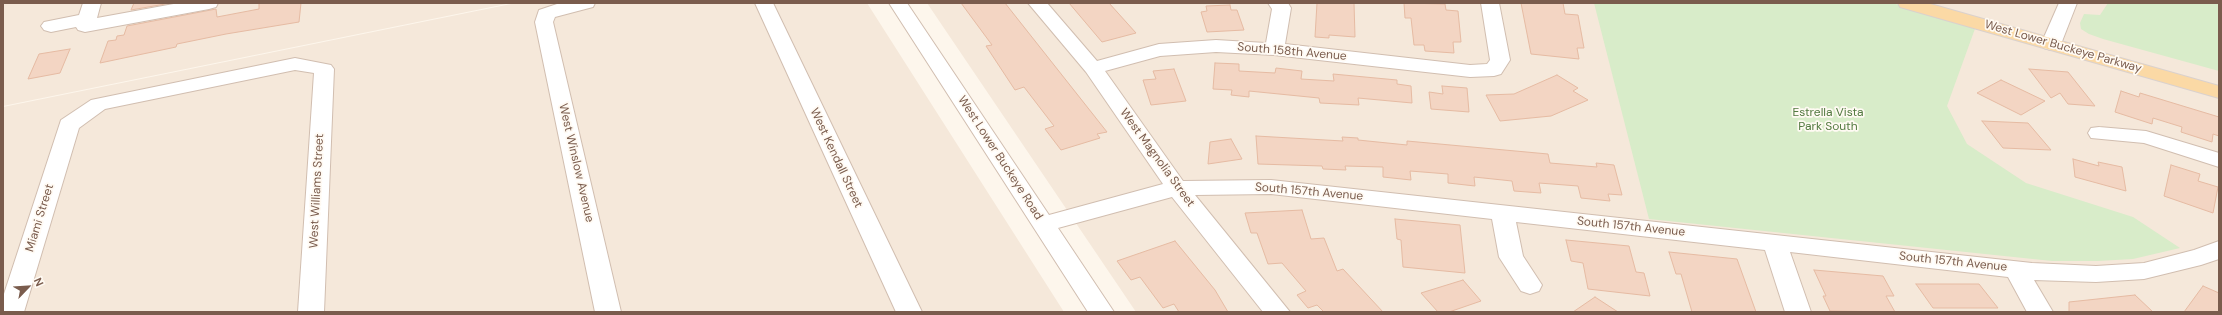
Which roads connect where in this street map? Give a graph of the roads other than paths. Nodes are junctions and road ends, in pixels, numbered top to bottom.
1 (209, 3) edge
2 (586, 3) edge
3 (764, 3) edge
4 (898, 3) edge
5 (1037, 3) edge
6 (1277, 3) edge
7 (1490, 3) edge
8 (1907, 3) edge
9 (1954, 3) edge
10 (2068, 3) edge
11 (88, 16) edge
12 (51, 26) dead end
13 (2053, 38) junction
14 (1274, 49) junction
15 (1093, 68) junction
16 (324, 69) joint
17 (2219, 76) edge
18 (2219, 92) edge
19 (2099, 133) dead end
20 (2219, 160) edge
21 (1177, 188) junction
22 (1502, 212) junction
23 (1044, 224) junction
24 (1775, 242) junction
25 (2213, 258) edge
26 (2016, 269) junction
27 (1530, 285) dead end
28 (11, 312) edge
29 (311, 312) edge
30 (608, 312) edge
31 (909, 312) edge
32 (1101, 312) edge
33 (1277, 312) edge
34 (1798, 312) edge
35 (2040, 312) edge

1 - 11 street
2 - 30 street, West Winslow Avenue
3 - 31 street, West Kendall Street
4 - 23 street, West Lower Buckeye Road
5 - 15 street, West Magnolia Street
6 - 14 street
7 - 14 street, South 158th Avenue
8 - 13 main road, West Lower Buckeye Parkway
9 - 13 main road, West Lower Buckeye Parkway
10 - 13 street
11 - 12 street
13 - 17 main road, West Lower Buckeye Parkway
13 - 18 main road, West Lower Buckeye Parkway
14 - 15 street, South 158th Avenue
15 - 21 street, West Magnolia Street
16 - 28 street, Miami Street
16 - 29 street, West Williams Street
19 - 20 street
21 - 22 street, South 157th Avenue
21 - 23 street, South 157th Avenue
21 - 33 street, West Magnolia Street
22 - 24 street, South 157th Avenue
22 - 27 street
23 - 32 street, West Lower Buckeye Road
24 - 26 street, South 157th Avenue
24 - 34 street
25 - 26 street, South 157th Avenue
26 - 35 street

